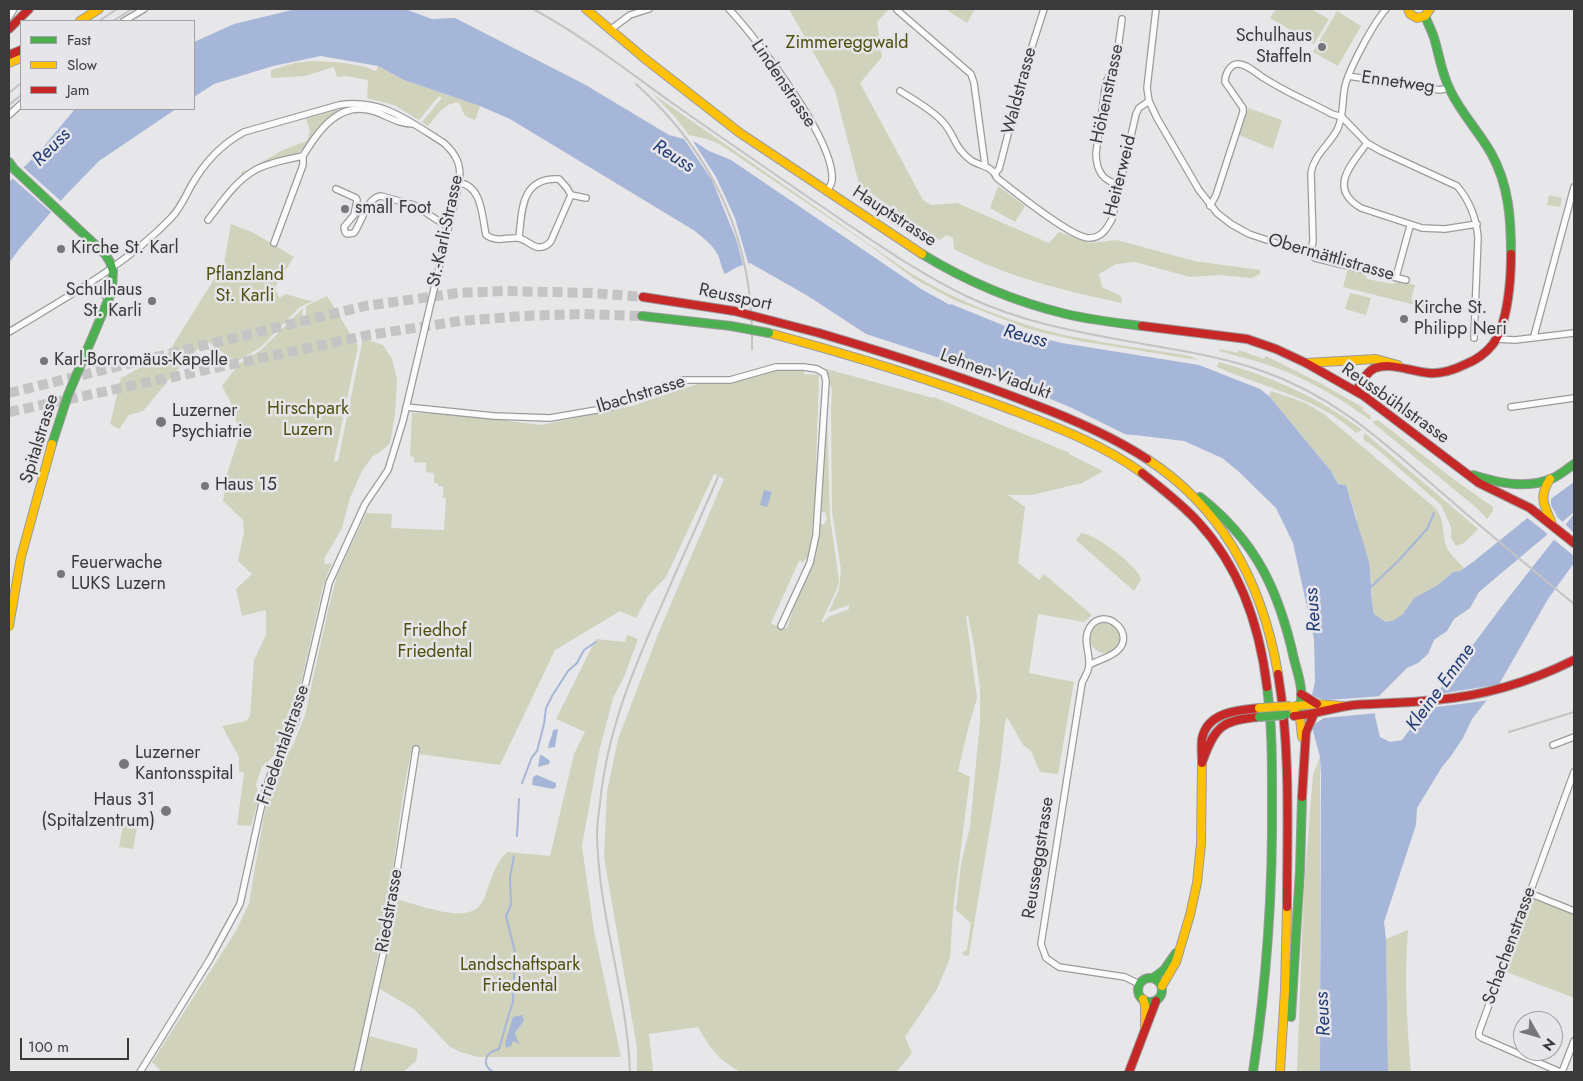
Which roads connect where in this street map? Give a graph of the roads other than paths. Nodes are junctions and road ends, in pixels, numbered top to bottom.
1 (14, 9) edge
2 (29, 9) edge
3 (99, 9) edge
4 (144, 9) edge
5 (586, 9) edge
6 (649, 9) edge
7 (729, 9) edge
8 (1044, 9) edge
9 (1156, 9) edge
10 (1386, 9) edge
11 (1408, 9) edge
12 (1430, 9) edge
13 (897, 10) dead end
14 (1425, 16) junction
15 (9, 17) edge
16 (82, 20) edge
17 (126, 20) edge
18 (1122, 20) dead end
19 (9, 29) edge
20 (610, 30) junction
21 (1348, 76) junction
22 (1448, 88) junction
23 (900, 91) dead end
24 (1150, 101) junction
25 (20, 105) edge
26 (9, 115) edge
27 (1342, 117) junction
28 (413, 124) junction
29 (1367, 143) junction
30 (303, 156) junction
31 (9, 162) edge
32 (985, 165) junction
33 (995, 173) junction
34 (459, 183) junction
35 (1121, 184) junction
36 (1574, 187) edge
37 (336, 189) dead end
38 (827, 192) junction
39 (571, 195) junction
40 (586, 198) dead end
41 (1210, 206) junction
42 (208, 220) dead end
43 (1477, 224) junction
44 (1410, 226) junction
45 (448, 227) junction
46 (519, 238) junction
47 (274, 243) dead end
48 (1307, 251) junction
49 (112, 266) junction
50 (1396, 278) junction
51 (1406, 280) dead end
52 (87, 284) junction
53 (643, 297) tunnel mouth
54 (108, 299) junction
55 (642, 316) tunnel mouth
56 (9, 332) edge
57 (1574, 333) edge
58 (820, 334) joint
59 (1534, 336) junction
60 (1236, 338) joint
61 (1474, 338) dead end
62 (1496, 339) junction
63 (1306, 363) junction
64 (1409, 370) junction
65 (1356, 391) junction
66 (1574, 398) edge
67 (406, 407) junction
68 (1511, 407) dead end
69 (1574, 464) edge
70 (1465, 472) junction
71 (1550, 479) junction
72 (1186, 489) junction
73 (1552, 524) junction
74 (1574, 543) edge
75 (12, 586) edge
76 (9, 626) edge
77 (781, 626) dead end
78 (1574, 660) edge
79 (1089, 665) junction
80 (1301, 694) junction
81 (1317, 704) junction
82 (1346, 706) junction
83 (1296, 710) junction
84 (1318, 713) junction
85 (1574, 738) edge
86 (1553, 745) dead end
87 (416, 749) dead end
88 (1304, 750) junction
89 (1202, 762) junction
90 (1574, 772) edge
91 (1287, 888) junction
92 (1529, 893) junction
93 (1574, 911) edge
94 (1179, 950) junction
95 (1153, 978) junction
96 (1139, 984) junction
97 (1162, 986) junction
98 (1143, 999) junction
99 (1156, 1001) junction
100 (1146, 1028) junction
101 (1574, 1041) edge
102 (140, 1072) edge
103 (357, 1072) edge
104 (1129, 1072) edge
105 (1253, 1072) edge
106 (1273, 1072) edge
107 (1281, 1072) edge
108 (1561, 1072) edge

1 - 15 street
2 - 19 main road
3 - 16 main road
4 - 17 street
5 - 20 main road, Hauptstrasse
6 - 20 street
7 - 38 street, Lindenstrasse
8 - 33 street, Waldstrasse
9 - 24 street, Obermättlistrasse
10 - 21 street
11 - 14 main road
12 - 14 main road
13 - 32 street
14 - 22 main road
18 - 35 street, Höhenstrasse
20 - 38 main road, Hauptstrasse
21 - 22 street, Ennetweg
21 - 27 street
22 - 62 main road
23 - 32 street, Heiterweid
24 - 35 street, Heiterweid
24 - 41 street, Obermättlistrasse
25 - 26 street
27 - 29 street
27 - 41 street
27 - 48 street
28 - 30 street
28 - 34 street, St.-Karli-Strasse
28 - 49 street, St.-Karli-Strasse
29 - 43 street
29 - 44 street
30 - 42 street
30 - 47 street
31 - 49 main road
32 - 33 street, Heiterweid
33 - 35 street, Heiterweid
34 - 45 street, St.-Karli-Strasse
34 - 46 street
36 - 59 street
37 - 45 street
38 - 60 main road, Hauptstrasse
39 - 40 street
39 - 46 street
39 - 46 street
41 - 48 street, Obermättlistrasse
43 - 44 street
43 - 61 street
44 - 50 street
45 - 67 street, St.-Karli-Strasse
48 - 50 street, Obermättlistrasse
49 - 52 street
49 - 54 main road, Spitalstrasse
50 - 51 street, Obermättlistrasse
52 - 54 street
52 - 56 street
53 - 58 main road, Reussport, bridge
54 - 75 main road, Spitalstrasse
55 - 105 main road, bridge
57 - 59 street
58 - 72 main road, Lehnen-Viadukt
59 - 62 street
60 - 63 main road, Reussbühlstrasse
62 - 64 main road
63 - 64 main road
63 - 65 main road, Reussbühlstrasse
64 - 65 main road
65 - 70 main road, Reussbühlstrasse
66 - 68 street
67 - 77 street, Ibachstrasse
67 - 102 street, Friedentalstrasse
69 - 71 main road
70 - 71 main road
70 - 73 main road, Reussbühlstrasse
71 - 73 main road
72 - 80 main road
72 - 91 main road
73 - 74 main road, Reussbühlstrasse
75 - 76 main road, Spitalstrasse
78 - 82 main road
79 - 79 street, Reusseggstrasse
79 - 96 street, Reusseggstrasse
80 - 81 main road
80 - 83 main road
81 - 82 main road
81 - 83 main road
82 - 84 main road
83 - 84 main road
83 - 88 main road
83 - 89 main road, bridge
83 - 89 main road, bridge
84 - 88 main road
85 - 86 street
87 - 103 street, Riedstrasse
88 - 107 main road
89 - 94 main road
90 - 92 street, Schachenstrasse
91 - 106 main road
91 - 107 main road
92 - 93 street
92 - 108 street, Schachenstrasse
94 - 95 main road
94 - 97 main road
95 - 96 main road
95 - 97 main road
96 - 98 main road
97 - 99 main road
98 - 99 main road
98 - 100 main road
99 - 100 main road
100 - 104 main road
101 - 108 street

